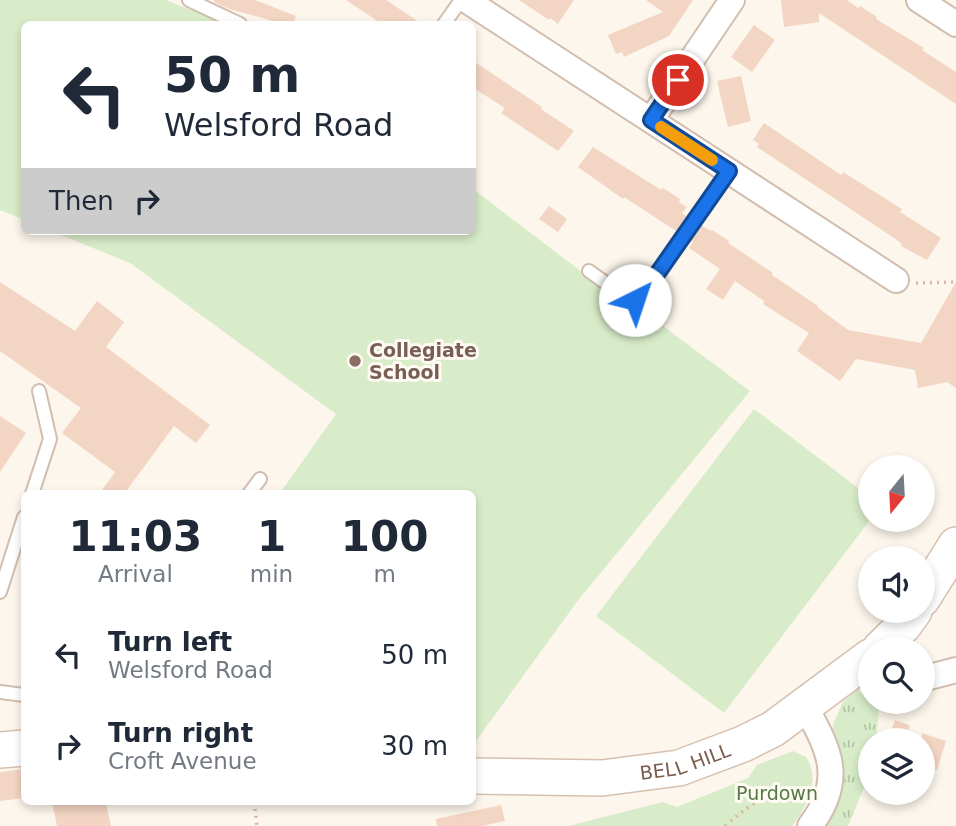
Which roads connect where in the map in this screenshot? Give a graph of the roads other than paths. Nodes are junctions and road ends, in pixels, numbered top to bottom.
1 (189, 0) edge
2 (464, 0) edge
3 (732, 0) edge
4 (919, 0) edge
5 (234, 21) edge
6 (446, 21) edge
7 (956, 24) edge
8 (651, 120) junction
9 (729, 171) junction
10 (589, 271) dead end
11 (896, 280) road end
12 (39, 391) dead end
13 (260, 479) dead end
14 (33, 490) edge
15 (252, 490) edge
16 (21, 526) edge
17 (956, 545) edge
18 (935, 578) edge
19 (0, 592) edge
20 (905, 623) edge
21 (892, 637) edge
22 (858, 668) edge
23 (956, 670) edge
24 (935, 676) edge
25 (0, 692) edge
26 (21, 695) edge
27 (805, 706) junction
28 (0, 736) edge
29 (21, 746) edge
30 (21, 747) edge
31 (0, 750) edge
32 (476, 776) edge
33 (810, 826) edge

1 - 5 lane
2 - 6 lane
2 - 8 street
3 - 8 street
4 - 7 street
8 - 9 street
9 - 10 lane
9 - 11 street
12 - 14 lane
13 - 15 lane
16 - 19 lane
17 - 18 main road
20 - 21 main road, BELL HILL
22 - 27 main road, BELL HILL
23 - 24 street
25 - 26 lane
27 - 32 main road, BELL HILL
27 - 33 street
28 - 29 street
30 - 31 main road

